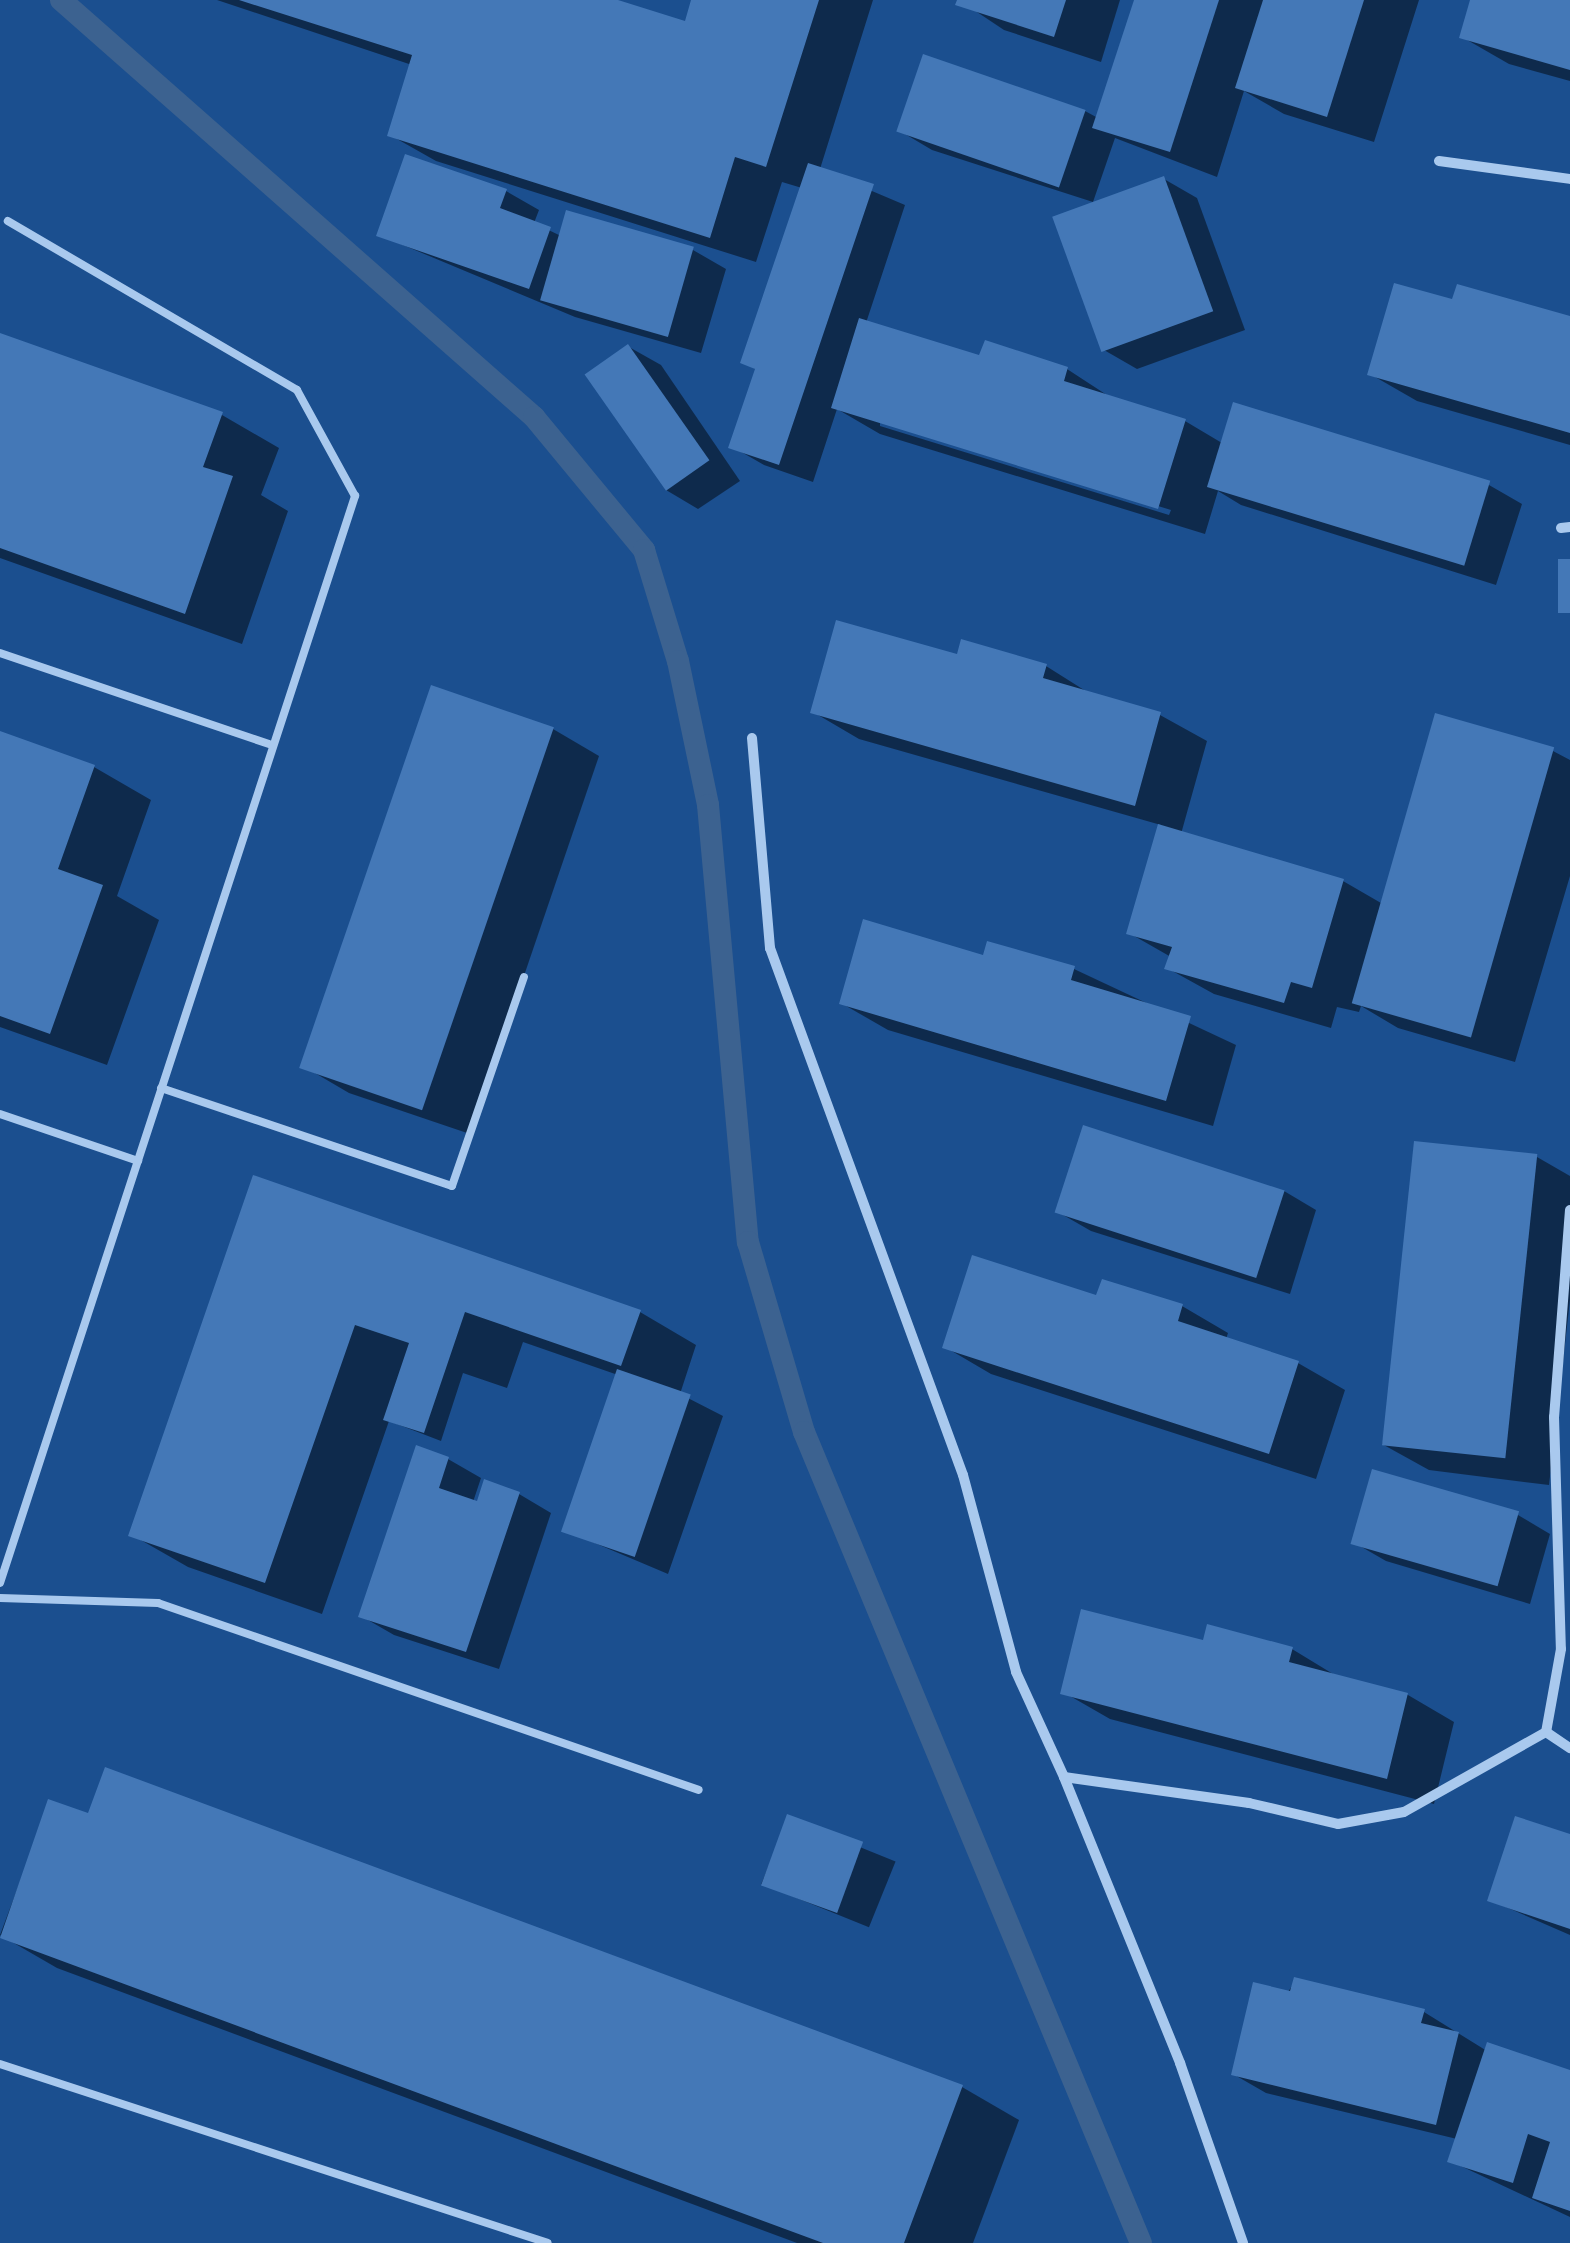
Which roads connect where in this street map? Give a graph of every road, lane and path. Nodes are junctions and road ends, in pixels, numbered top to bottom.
1 (1439, 162) dead end
2 (1570, 179) edge
3 (8, 221) dead end
4 (0, 653) edge
5 (752, 738) dead end
6 (270, 744) junction
7 (524, 977) dead end
8 (162, 1088) junction
9 (0, 1114) edge
10 (138, 1161) junction
11 (1570, 1210) edge
12 (0, 1583) edge
13 (0, 1598) edge
14 (1546, 1732) junction
15 (1570, 1748) edge
16 (1064, 1777) junction
17 (699, 1790) dead end
18 (0, 2064) edge
19 (548, 2243) edge
20 (1242, 2243) edge

1 - 2 street
3 - 6 lane
4 - 6 lane
5 - 16 street
6 - 8 lane
7 - 8 lane
8 - 10 lane
9 - 10 lane
10 - 12 lane
11 - 14 street
13 - 17 lane
14 - 15 street
14 - 16 street
16 - 20 street
18 - 19 lane

